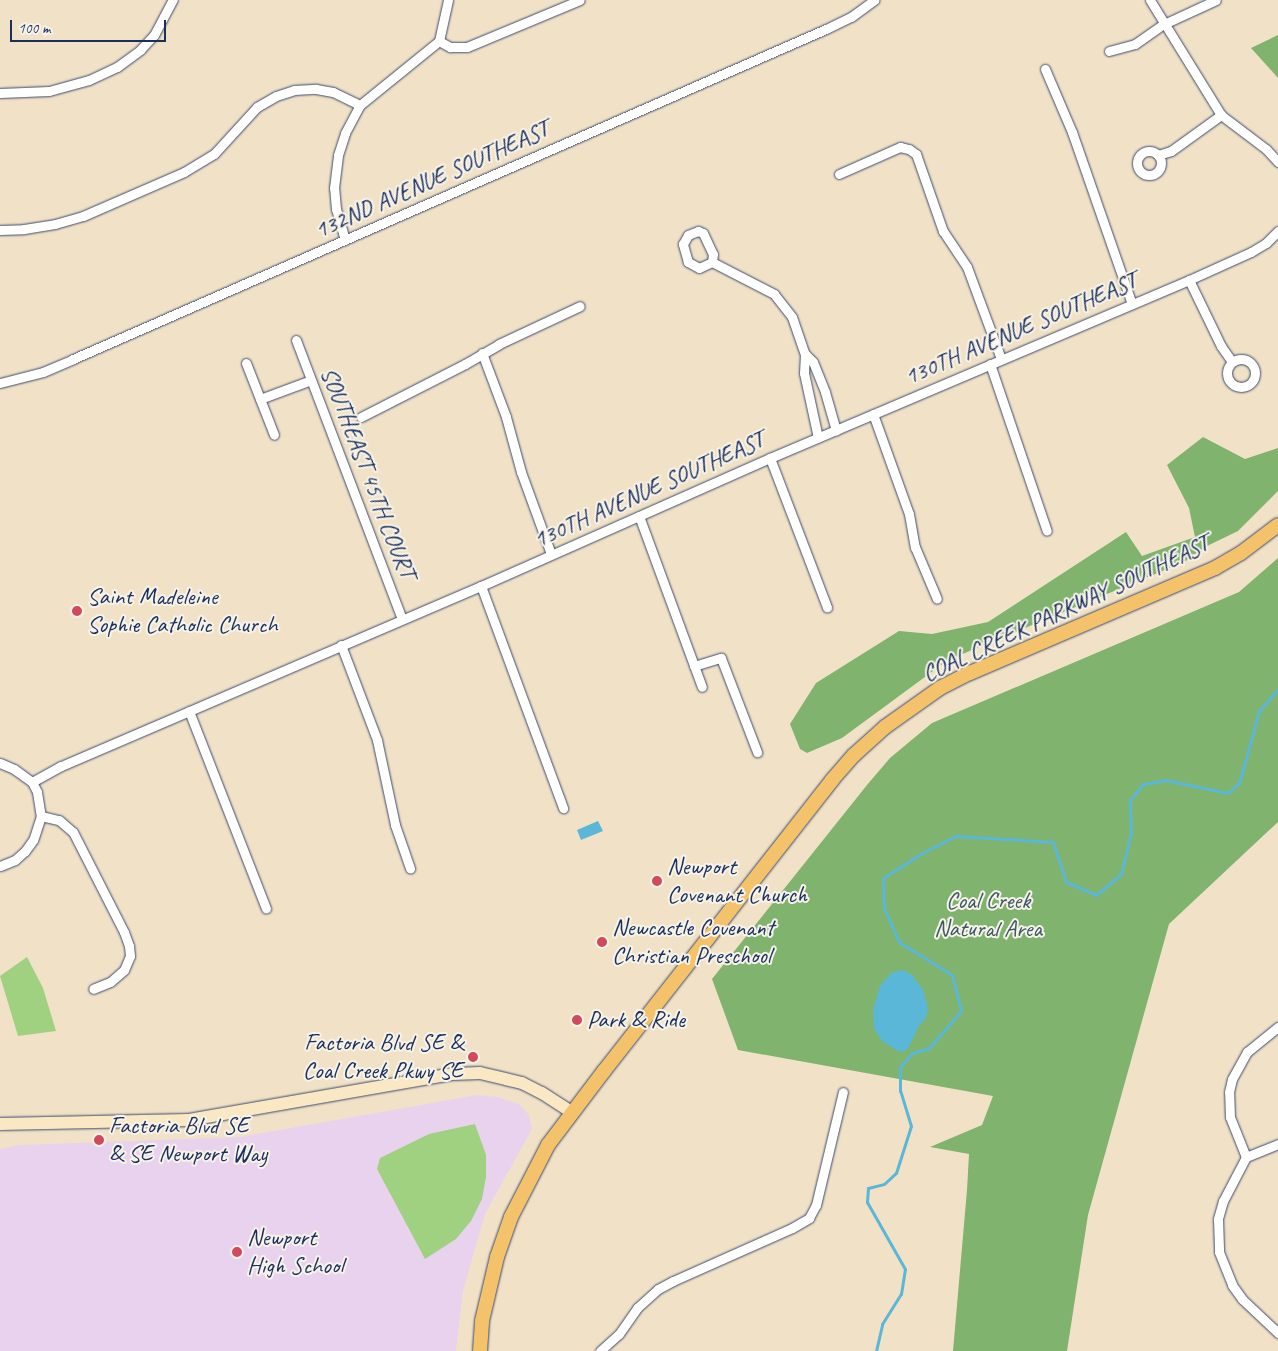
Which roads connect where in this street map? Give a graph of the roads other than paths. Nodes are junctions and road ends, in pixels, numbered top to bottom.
1 (174, 0) edge
2 (448, 0) edge
3 (580, 0) edge
4 (874, 0) edge
5 (1150, 0) edge
6 (1216, 0) edge
7 (1164, 24) junction
8 (439, 41) junction
9 (1109, 51) dead end
10 (1045, 69) dead end
11 (0, 93) edge
12 (360, 105) junction
13 (1222, 115) junction
14 (1158, 155) dead end
15 (1278, 162) edge
16 (839, 174) dead end
17 (0, 230) edge
18 (1278, 231) edge
19 (345, 240) junction
20 (712, 262) dead end
21 (1188, 280) junction
22 (1132, 304) junction
23 (580, 306) dead end
24 (296, 340) dead end
25 (482, 354) junction
26 (805, 354) junction
27 (1001, 359) junction
28 (1232, 362) dead end
29 (246, 363) dead end
30 (990, 364) junction
31 (311, 380) junction
32 (0, 383) edge
33 (260, 399) junction
34 (873, 414) junction
35 (362, 417) dead end
36 (836, 430) junction
37 (274, 435) dead end
38 (818, 438) junction
39 (770, 458) junction
40 (639, 516) junction
41 (1278, 525) edge
42 (1047, 531) dead end
43 (552, 554) junction
44 (481, 586) junction
45 (937, 598) dead end
46 (827, 607) dead end
47 (402, 619) junction
48 (341, 645) junction
49 (694, 666) junction
50 (702, 687) dead end
51 (189, 711) junction
52 (756, 752) dead end
53 (0, 763) edge
54 (32, 782) junction
55 (562, 808) dead end
56 (41, 816) junction
57 (0, 866) edge
58 (410, 868) dead end
59 (266, 910) dead end
60 (93, 990) dead end
61 (1278, 1027) edge
62 (843, 1092) dead end
63 (571, 1112) junction
64 (0, 1124) edge
65 (1278, 1144) edge
66 (1246, 1157) junction
67 (486, 1299) junction
68 (1278, 1333) edge
69 (472, 1351) edge
70 (480, 1351) edge
71 (488, 1351) edge
72 (600, 1351) edge

1 - 11 street
2 - 8 street
3 - 8 street
4 - 19 street, 132ND AVENUE SOUTHEAST
5 - 7 street
6 - 7 street
7 - 9 street
7 - 13 street
8 - 12 street
10 - 22 street
12 - 17 street
12 - 19 street
13 - 14 street
13 - 15 street
16 - 27 street
18 - 21 street, 130TH AVENUE SOUTHEAST
19 - 32 street, 132ND AVENUE SOUTHEAST
20 - 26 street
21 - 22 street, 130TH AVENUE SOUTHEAST
21 - 28 street
22 - 27 street, 130TH AVENUE SOUTHEAST
23 - 25 street
24 - 31 street, SOUTHEAST 45TH COURT
25 - 35 street
25 - 43 street
26 - 36 street
26 - 38 street
27 - 30 street, 130TH AVENUE SOUTHEAST
29 - 33 street
30 - 34 street, 130TH AVENUE SOUTHEAST
30 - 42 street
31 - 33 street
31 - 47 street, SOUTHEAST 45TH COURT
33 - 37 street
34 - 36 street, 130TH AVENUE SOUTHEAST
34 - 45 street
36 - 38 street, 130TH AVENUE SOUTHEAST
38 - 39 street, 130TH AVENUE SOUTHEAST
39 - 40 street, 130TH AVENUE SOUTHEAST
39 - 46 street
40 - 43 street, 130TH AVENUE SOUTHEAST
40 - 49 street
41 - 63 main road, COAL CREEK PARKWAY SOUTHEAST
43 - 44 street, 130TH AVENUE SOUTHEAST
44 - 47 street, 130TH AVENUE SOUTHEAST
44 - 55 street
47 - 48 street, 130TH AVENUE SOUTHEAST
48 - 51 street, 130TH AVENUE SOUTHEAST
48 - 58 street
49 - 50 street
49 - 52 street
51 - 54 street, 130TH AVENUE SOUTHEAST
51 - 59 street
53 - 54 street
54 - 56 street
56 - 57 street
56 - 60 street
61 - 66 street
62 - 72 street
63 - 64 main road
63 - 67 main road, COAL CREEK PARKWAY SOUTHEAST
65 - 66 street
66 - 68 street
67 - 69 main road, COAL CREEK PARKWAY SOUTHEAST
67 - 70 main road
67 - 71 main road, COAL CREEK PARKWAY SOUTHEAST

